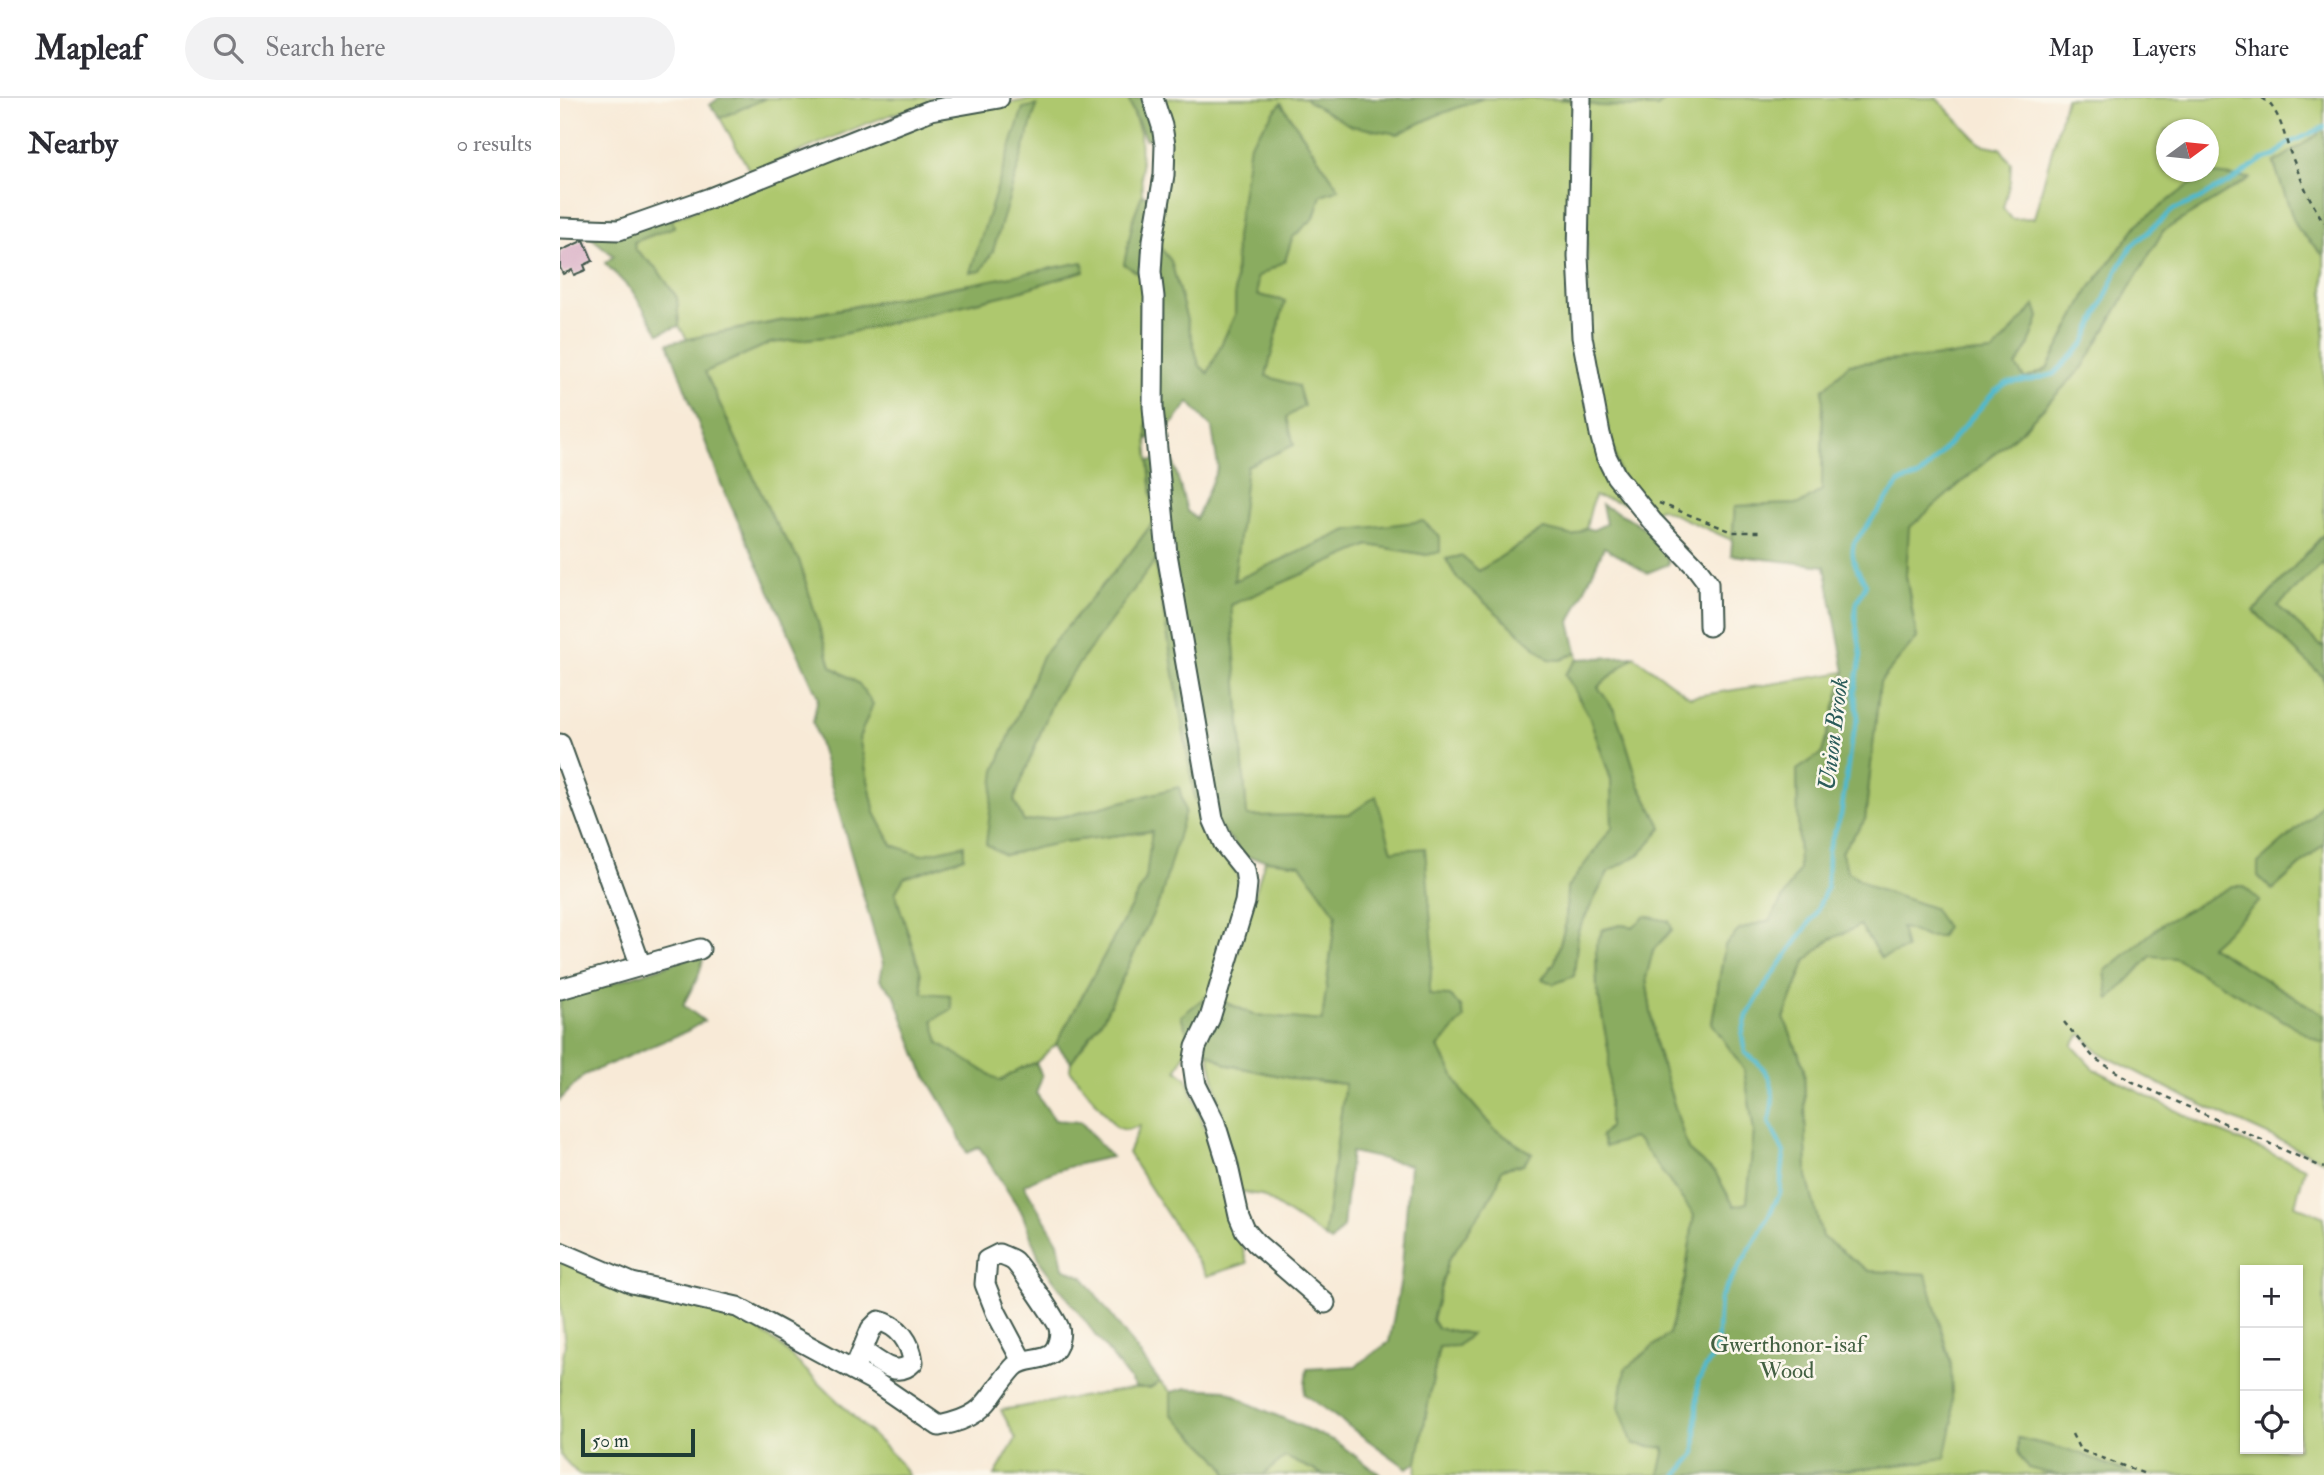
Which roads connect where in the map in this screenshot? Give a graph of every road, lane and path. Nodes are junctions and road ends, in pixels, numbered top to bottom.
1 (999, 98) edge
2 (1153, 98) edge
3 (1581, 98) edge
4 (2262, 98) edge
5 (2324, 222) edge
6 (560, 228) edge
7 (1639, 505) junction
8 (1759, 532) dead end
9 (1709, 626) dead end
10 (560, 744) edge
11 (700, 949) dead end
12 (641, 966) junction
13 (560, 989) edge
14 (2064, 1022) dead end
15 (2324, 1168) edge
16 (560, 1252) edge
17 (1325, 1303) dead end
18 (863, 1351) dead end
19 (1022, 1360) junction
20 (854, 1370) junction
21 (2072, 1434) dead end
22 (2148, 1475) edge

1 - 6 street
2 - 17 street
3 - 7 street
4 - 5 path
7 - 8 path
7 - 9 street
10 - 12 street
11 - 12 street
12 - 13 street
14 - 15 path
16 - 20 street
18 - 20 street
19 - 19 street
19 - 20 street
21 - 22 path

